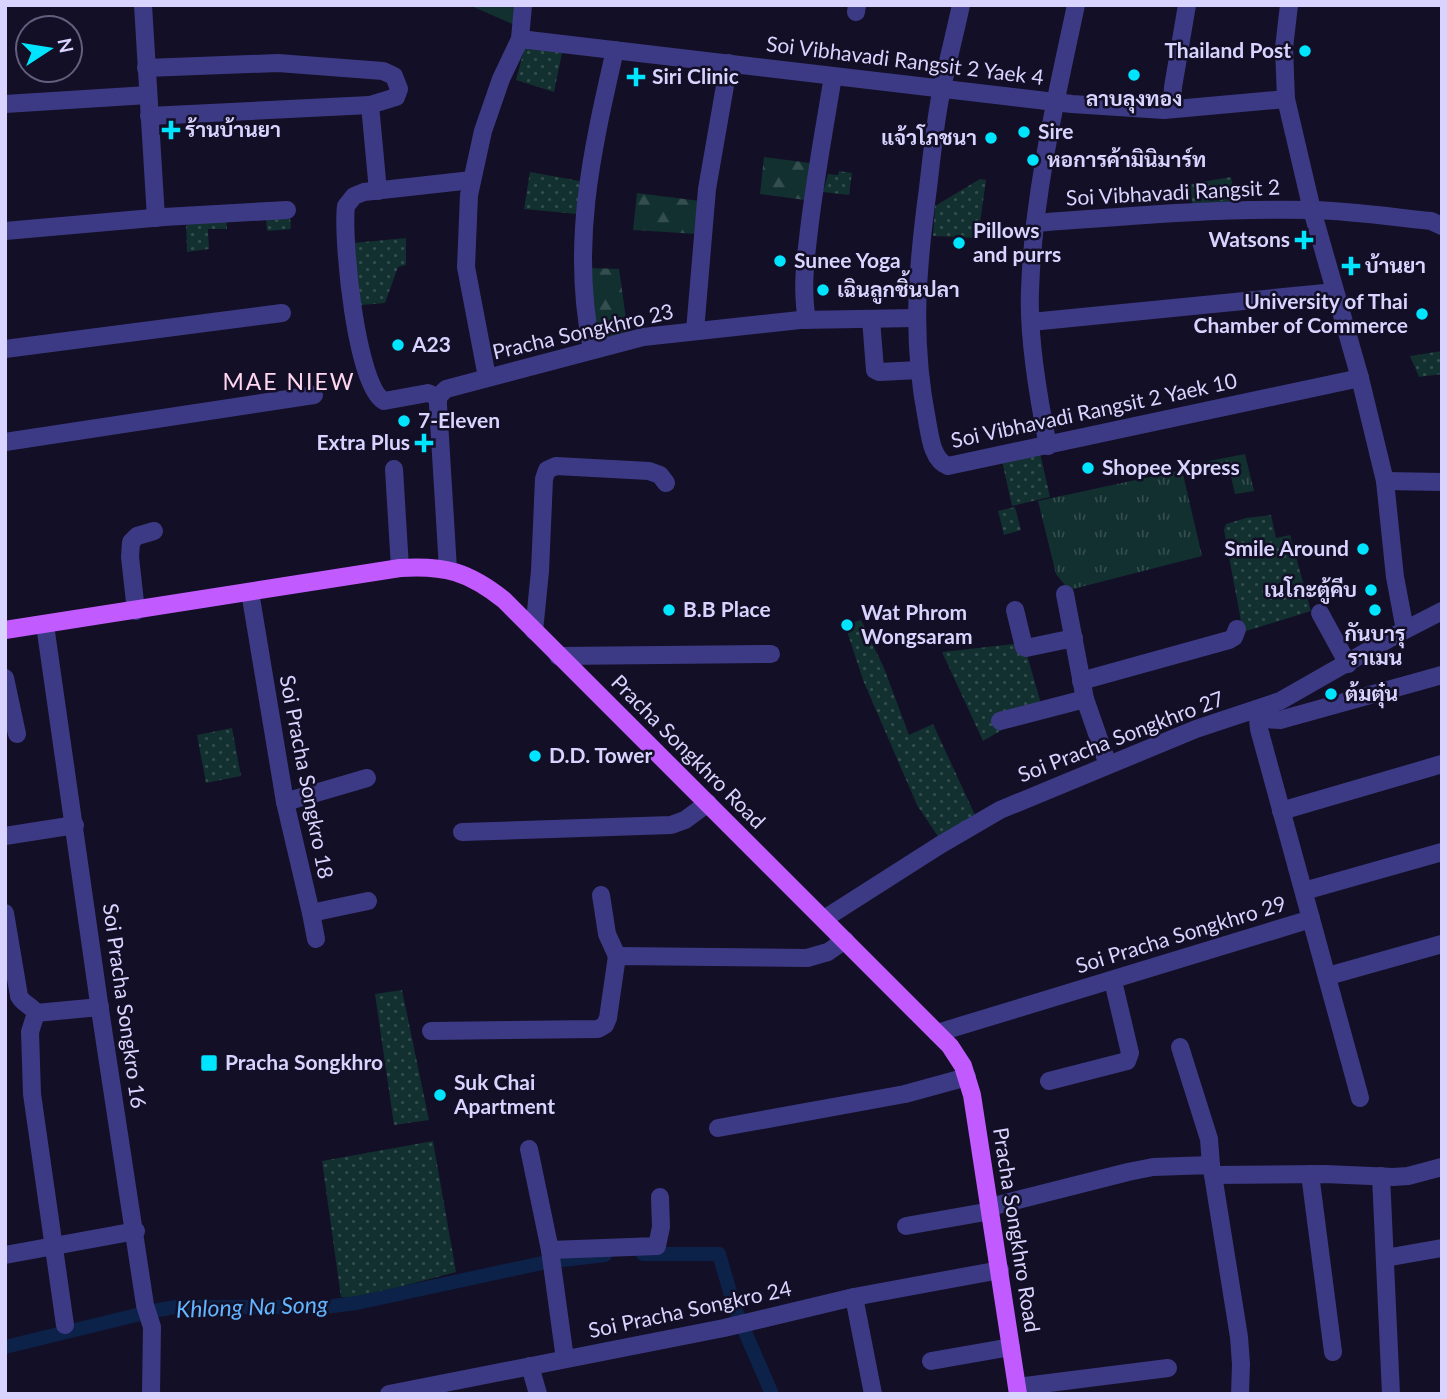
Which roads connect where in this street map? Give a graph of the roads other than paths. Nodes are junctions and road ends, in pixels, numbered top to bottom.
1 (143, 5) edge
2 (523, 5) edge
3 (961, 5) edge
4 (1076, 5) edge
5 (1187, 5) edge
6 (1289, 5) edge
7 (520, 39) junction
8 (615, 50) junction
9 (729, 63) junction
10 (146, 68) junction
11 (833, 76) junction
12 (941, 90) junction
13 (148, 95) junction
14 (1286, 99) junction
15 (1056, 102) junction
16 (5, 104) edge
17 (370, 105) junction
18 (1172, 110) junction
19 (149, 116) junction
20 (472, 180) junction
21 (378, 191) junction
22 (287, 210) dead end
23 (1312, 210) junction
24 (156, 218) junction
25 (1035, 223) junction
26 (1442, 226) edge
27 (5, 232) edge
28 (1335, 292) junction
29 (282, 313) dead end
30 (916, 318) junction
31 (871, 319) junction
32 (807, 320) junction
33 (1031, 322) junction
34 (695, 331) junction
35 (5, 349) edge
36 (592, 349) junction
37 (919, 370) junction
38 (487, 377) junction
39 (1360, 378) junction
40 (314, 395) dead end
41 (438, 397) junction
42 (5, 442) edge
43 (1048, 446) junction
44 (394, 469) dead end
45 (1385, 481) junction
46 (1442, 482) edge
47 (666, 483) dead end
48 (154, 531) dead end
49 (400, 568) junction
50 (448, 569) junction
51 (250, 592) junction
52 (1065, 594) dead end
53 (1015, 610) dead end
54 (136, 611) junction
55 (1442, 611) edge
56 (1320, 613) dead end
57 (45, 625) junction
58 (1237, 629) dead end
59 (5, 630) edge
60 (1405, 630) junction
61 (534, 631) junction
62 (1074, 638) junction
63 (771, 654) dead end
64 (558, 656) junction
65 (1348, 664) junction
66 (1442, 675) edge
67 (5, 678) edge
68 (1084, 690) junction
69 (1257, 709) junction
70 (1000, 721) dead end
71 (17, 734) dead end
72 (1442, 764) edge
73 (1108, 765) junction
74 (367, 778) dead end
75 (285, 802) junction
76 (708, 803) junction
77 (1281, 811) junction
78 (75, 825) junction
79 (462, 832) dead end
80 (5, 836) edge
81 (1442, 852) edge
82 (1304, 891) junction
83 (601, 895) dead end
84 (368, 901) dead end
85 (5, 913) edge
86 (311, 913) junction
87 (824, 919) junction
88 (1311, 919) junction
89 (316, 939) dead end
90 (845, 940) junction
91 (1442, 944) edge
92 (8, 948) edge
93 (617, 956) junction
94 (1328, 976) junction
95 (1112, 981) junction
96 (100, 1007) junction
97 (36, 1013) junction
98 (431, 1031) dead end
99 (937, 1033) junction
100 (1180, 1047) dead end
101 (967, 1077) junction
102 (1049, 1081) dead end
103 (1360, 1098) dead end
104 (718, 1128) dead end
105 (530, 1149) dead end
106 (1442, 1167) edge
107 (1212, 1170) junction
108 (1310, 1174) junction
109 (1381, 1176) junction
110 (660, 1197) dead end
111 (991, 1209) junction
112 (906, 1226) dead end
113 (136, 1231) junction
114 (54, 1247) junction
115 (1442, 1248) edge
116 (550, 1250) junction
117 (5, 1255) edge
118 (1385, 1258) junction
119 (1000, 1270) junction
120 (854, 1297) junction
121 (65, 1325) dead end
122 (1011, 1348) junction
123 (1333, 1352) dead end
124 (565, 1359) junction
125 (931, 1362) dead end
126 (530, 1366) junction
127 (1168, 1368) dead end
128 (1018, 1390) edge
129 (151, 1394) edge
130 (389, 1394) edge
131 (538, 1394) edge
132 (873, 1394) edge
133 (1240, 1394) edge
134 (1391, 1394) edge

1 - 10 street
2 - 7 street
3 - 12 street, Soi Vibhavadi Rangsit 2 Yaek 10
4 - 15 street
5 - 18 street
6 - 14 street, Soi Vibhavadi Rangsit 2
7 - 8 street, Soi Vibhavadi Rangsit 2 Yaek 4
7 - 20 street
8 - 9 street, Soi Vibhavadi Rangsit 2 Yaek 4
8 - 36 street
9 - 11 street, Soi Vibhavadi Rangsit 2 Yaek 4
9 - 34 street
10 - 13 street
10 - 17 street
11 - 12 street, Soi Vibhavadi Rangsit 2 Yaek 4
11 - 32 street
12 - 15 street, Soi Vibhavadi Rangsit 2 Yaek 4
12 - 30 street, Soi Vibhavadi Rangsit 2 Yaek 10
13 - 16 street
13 - 19 street
14 - 18 street, Soi Vibhavadi Rangsit 2 Yaek 4
14 - 23 street, Soi Vibhavadi Rangsit 2
15 - 18 street, Soi Vibhavadi Rangsit 2 Yaek 4
15 - 25 street
17 - 19 street
17 - 21 street
19 - 24 street
20 - 21 street
20 - 38 street
21 - 41 street
22 - 24 street
23 - 25 street, Soi Vibhavadi Rangsit 2
23 - 26 street
23 - 28 street, Soi Vibhavadi Rangsit 2
24 - 27 street
25 - 33 street
28 - 33 street
28 - 39 street, Soi Vibhavadi Rangsit 2
29 - 35 street
30 - 31 street, Pracha Songkhro 23
30 - 37 street, Soi Vibhavadi Rangsit 2 Yaek 10
31 - 32 street, Pracha Songkhro 23
31 - 37 street
32 - 34 street, Pracha Songkhro 23
33 - 43 street
34 - 36 street, Pracha Songkhro 23
36 - 38 street, Pracha Songkhro 23
37 - 43 street, Soi Vibhavadi Rangsit 2 Yaek 10
38 - 41 street, Pracha Songkhro 23
39 - 43 street, Soi Vibhavadi Rangsit 2 Yaek 10
39 - 45 street, Soi Vibhavadi Rangsit 2
40 - 42 street
41 - 50 street
44 - 49 street
45 - 46 street
45 - 60 street, Soi Vibhavadi Rangsit 2
47 - 61 street
48 - 54 street
49 - 50 main road, Pracha Songkhro Road
49 - 51 main road, Pracha Songkhro Road
50 - 61 main road, Pracha Songkhro Road
51 - 54 main road, Pracha Songkhro Road
51 - 75 street, Soi Pracha Songkro 18
52 - 62 street
53 - 62 street
54 - 57 main road, Pracha Songkhro Road
55 - 60 street, Soi Pracha Songkhro 27
56 - 65 street
57 - 59 main road, Pracha Songkhro Road
57 - 78 street, Soi Pracha Songkro 16
58 - 68 street
60 - 65 street, Soi Pracha Songkhro 27
61 - 64 main road, Pracha Songkhro Road
62 - 68 street
63 - 64 street
64 - 76 main road, Pracha Songkhro Road
65 - 69 street, Soi Pracha Songkhro 27
66 - 69 street
67 - 71 street
68 - 70 street
68 - 73 street
69 - 73 street, Soi Pracha Songkhro 27
69 - 77 street, Soi Pracha Songkhro 29
72 - 77 street
73 - 87 street, Soi Pracha Songkhro 27
74 - 75 street
75 - 86 street, Soi Pracha Songkro 18
76 - 79 street
76 - 87 main road, Pracha Songkhro Road
77 - 82 street, Soi Pracha Songkhro 29
78 - 80 street
78 - 96 street, Soi Pracha Songkro 16
81 - 82 street
82 - 88 street, Soi Pracha Songkhro 29
83 - 93 street
84 - 86 street, Soi Pracha Songkro 18
85 - 92 street
86 - 89 street
87 - 90 main road, Pracha Songkhro Road
88 - 94 street
88 - 95 street, Soi Pracha Songkhro 29
90 - 93 street
90 - 99 main road, Pracha Songkhro Road
91 - 94 street
92 - 97 street
93 - 98 street
94 - 103 street
95 - 99 street, Soi Pracha Songkhro 29
95 - 102 street
96 - 97 street
96 - 113 street, Soi Pracha Songkro 16
97 - 114 street
99 - 101 main road, Pracha Songkhro Road
100 - 107 street
101 - 104 street
101 - 111 main road, Pracha Songkhro Road
105 - 116 street
106 - 109 street
107 - 108 street
107 - 111 street
107 - 133 street
108 - 109 street
108 - 123 street
109 - 118 street
110 - 116 street
111 - 112 street
111 - 119 main road, Pracha Songkhro Road
113 - 114 street
113 - 129 street, Soi Pracha Songkro 16
114 - 117 street
114 - 121 street
115 - 118 street
116 - 124 street
118 - 134 street
119 - 120 street, Soi Pracha Songkro 24
119 - 122 main road, Pracha Songkhro Road
120 - 124 street, Soi Pracha Songkro 24
120 - 132 street
122 - 125 street
122 - 128 main road, Pracha Songkhro Road
124 - 126 street, Soi Pracha Songkro 24
126 - 130 street, Soi Pracha Songkro 24
126 - 131 street
127 - 128 street

